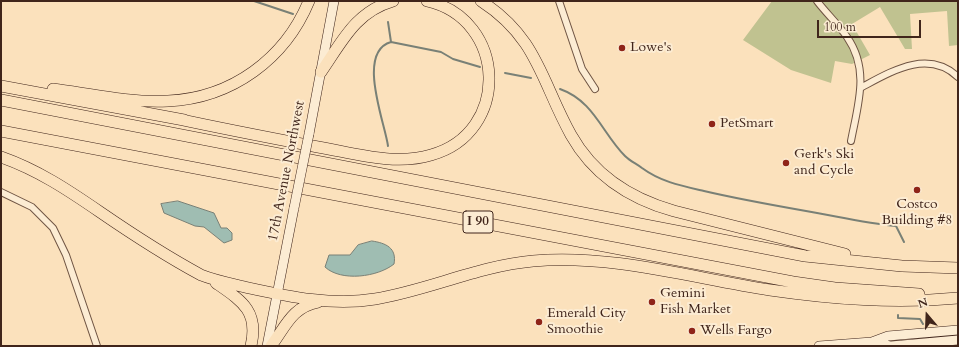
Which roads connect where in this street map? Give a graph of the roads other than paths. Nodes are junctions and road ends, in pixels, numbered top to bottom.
1 (309, 1) edge
2 (334, 1) edge
3 (394, 1) edge
4 (427, 1) edge
5 (481, 1) edge
6 (559, 1) edge
7 (817, 1) edge
8 (321, 72) junction
9 (958, 77) edge
10 (1, 82) edge
11 (1, 86) edge
12 (862, 87) junction
13 (595, 89) dead end
14 (1, 100) edge
15 (1, 131) edge
16 (850, 141) dead end
17 (1, 157) edge
18 (1, 192) edge
19 (902, 266) junction
20 (958, 268) edge
21 (212, 280) junction
22 (277, 293) junction
23 (958, 294) edge
24 (958, 298) edge
25 (324, 301) junction
26 (958, 330) edge
27 (958, 340) edge
28 (872, 342) junction
29 (97, 346) edge
30 (251, 346) edge
31 (267, 346) edge
32 (272, 346) edge
33 (819, 346) edge
34 (890, 346) edge

1 - 10 highway
2 - 8 main road, 17th Avenue Northwest
3 - 8 highway
4 - 11 highway
5 - 19 highway
6 - 13 street
7 - 12 street
8 - 22 main road, 17th Avenue Northwest, bridge
9 - 12 street
12 - 16 street
14 - 19 highway, I 90
15 - 23 highway, I 90
17 - 21 highway
18 - 29 street
19 - 20 highway, I 90
21 - 22 highway
21 - 30 highway
22 - 25 highway
22 - 31 main road, 17th Avenue Northwest
24 - 25 highway
25 - 32 highway
26 - 28 main road
27 - 34 main road
28 - 33 main road
28 - 34 main road

